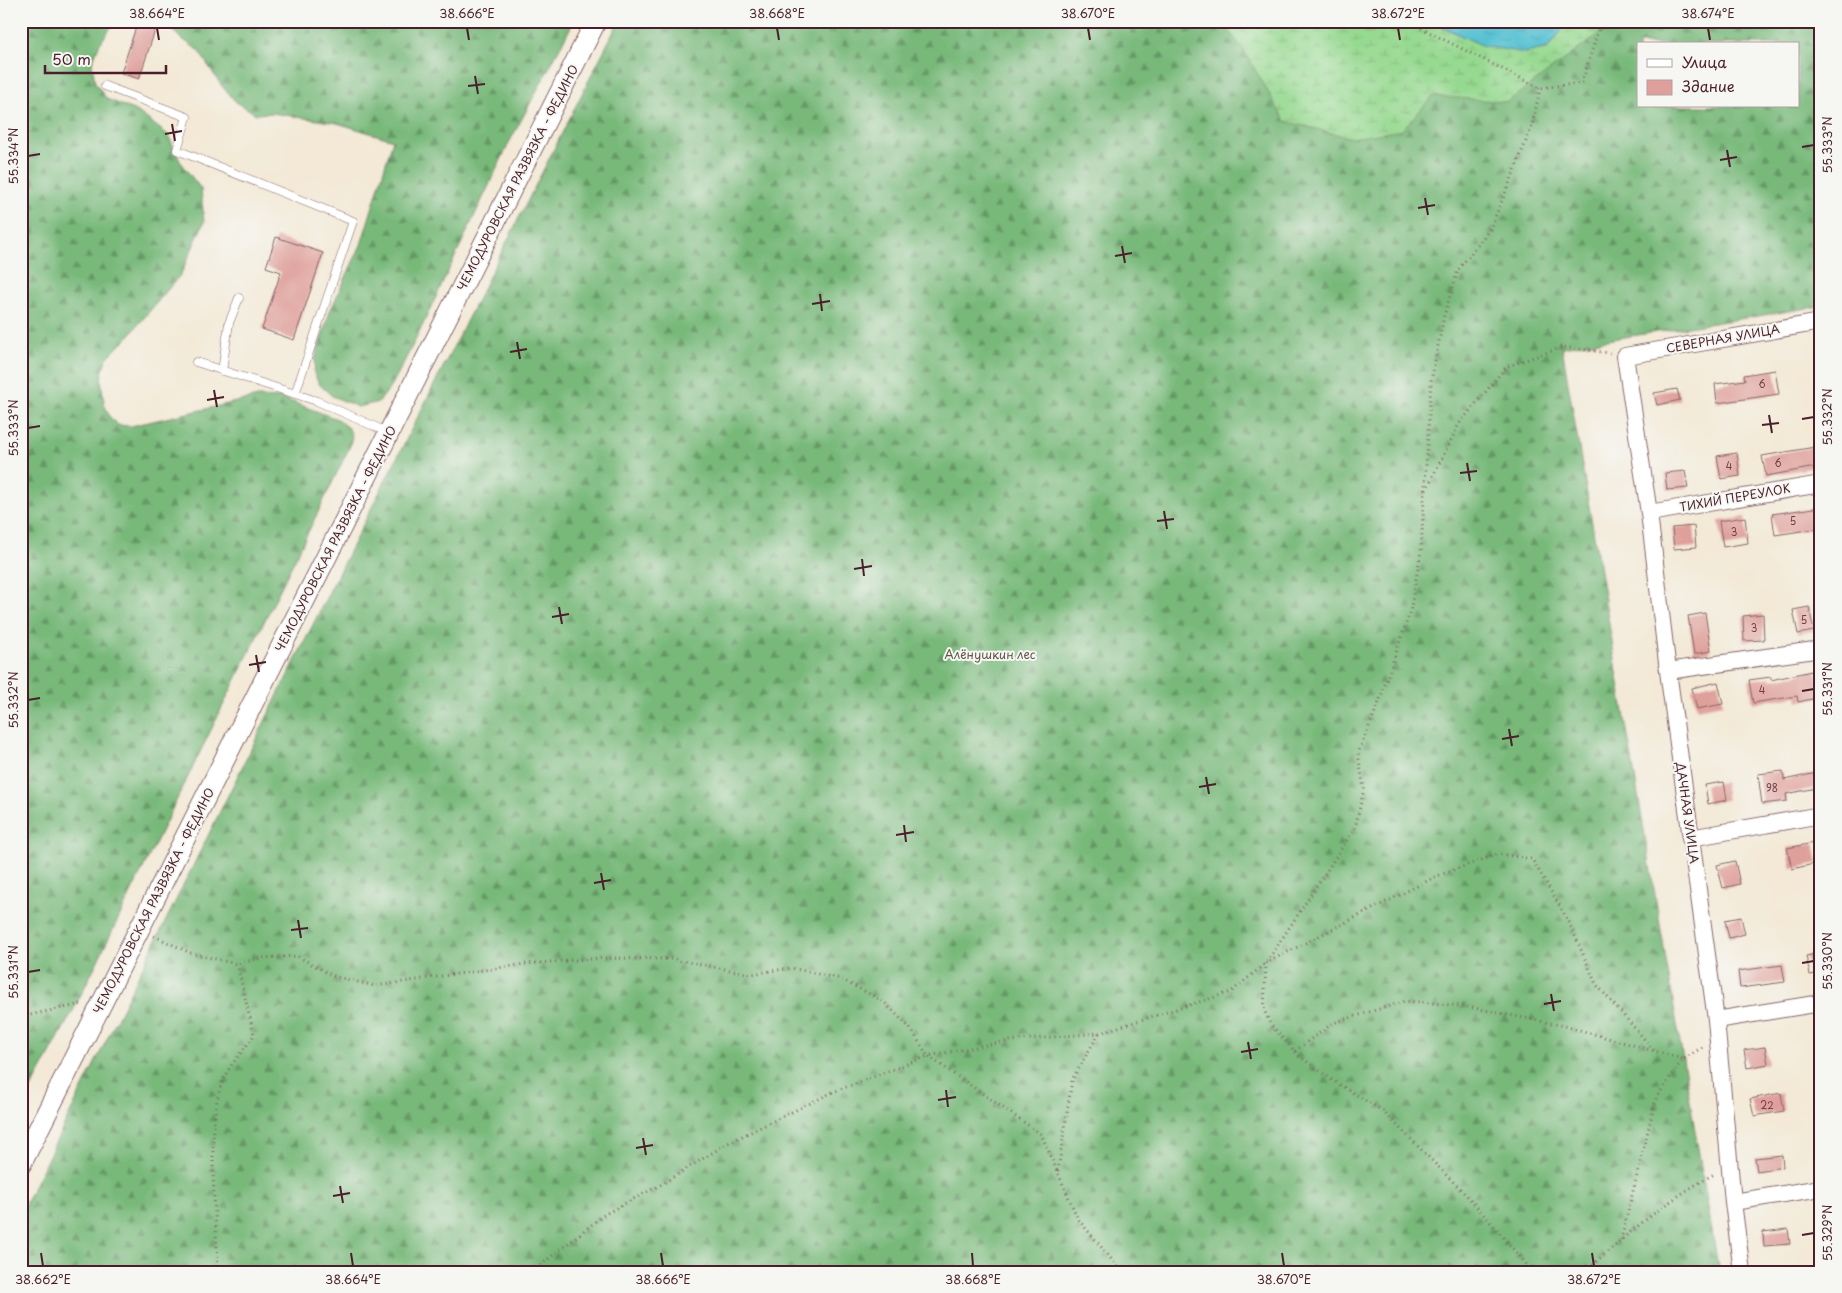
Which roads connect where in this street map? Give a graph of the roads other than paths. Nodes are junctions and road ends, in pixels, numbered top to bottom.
1 (596, 21) edge
2 (105, 86) dead end
3 (239, 298) dead end
4 (1821, 322) edge
5 (1625, 356) joint
6 (196, 362) dead end
7 (222, 370) junction
8 (295, 394) junction
9 (389, 433) junction
10 (1821, 484) edge
11 (1649, 513) junction
12 (1821, 649) edge
13 (1668, 671) junction
14 (1821, 815) edge
15 (1690, 838) junction
16 (1821, 1003) edge
17 (1716, 1020) junction
18 (21, 1164) edge
19 (1821, 1188) edge
20 (1733, 1202) junction
21 (1742, 1272) edge

1 - 9 street, ЧЕМОДУРОВСКАЯ РАЗВЯЗКА - ФЕДИНО
2 - 8 lane
3 - 7 lane
4 - 5 street, СЕВЕРНАЯ УЛИЦА
5 - 11 street, ДАЧНАЯ УЛИЦА
6 - 7 lane
7 - 8 lane
8 - 9 lane
9 - 18 street, ЧЕМОДУРОВСКАЯ РАЗВЯЗКА - ФЕДИНО
10 - 11 street, ТИХИЙ ПЕРЕУЛОК
11 - 13 street, ДАЧНАЯ УЛИЦА
12 - 13 street
13 - 15 street, ДАЧНАЯ УЛИЦА
14 - 15 street
15 - 17 street, ДАЧНАЯ УЛИЦА
16 - 17 street
17 - 20 street, ДАЧНАЯ УЛИЦА
19 - 20 street
20 - 21 street, ДАЧНАЯ УЛИЦА

